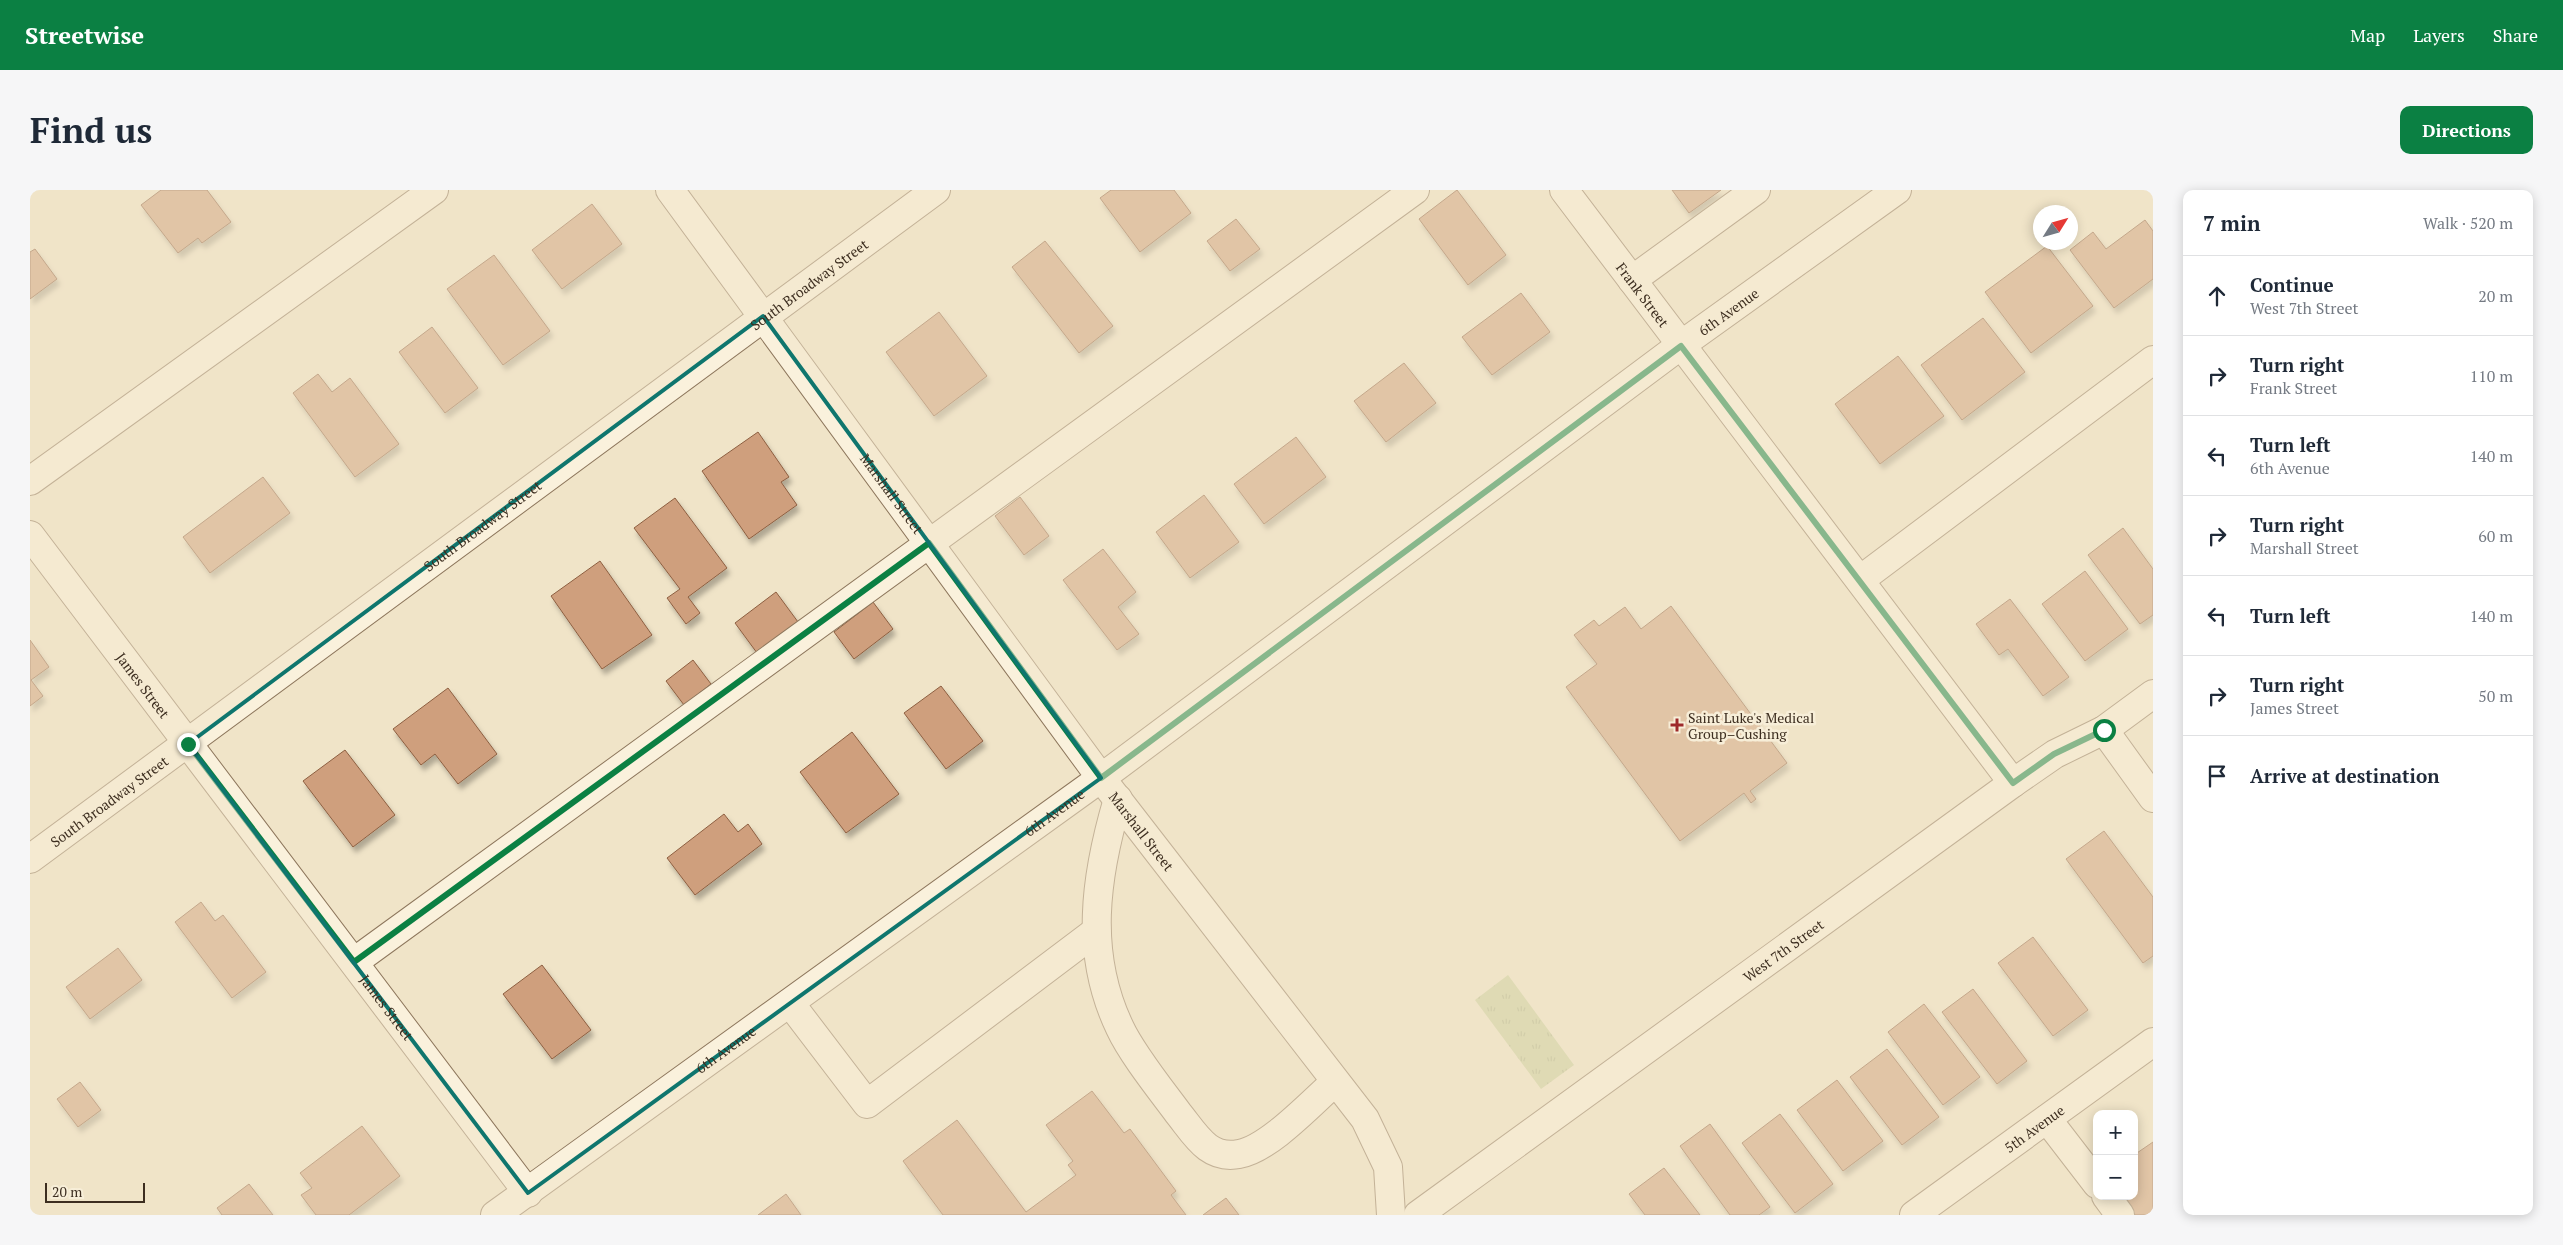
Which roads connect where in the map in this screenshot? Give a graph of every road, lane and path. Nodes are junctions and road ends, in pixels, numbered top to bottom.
1 (434, 190) edge
2 (670, 190) edge
3 (936, 190) edge
4 (1415, 190) edge
5 (1564, 190) edge
6 (1756, 190) edge
7 (1897, 190) edge
8 (1632, 280) junction
9 (763, 316) junction
10 (1681, 346) junction
11 (2153, 360) edge
12 (30, 481) edge
13 (30, 535) edge
14 (929, 543) junction
15 (1860, 580) junction
16 (2153, 694) edge
17 (2104, 730) junction
18 (188, 744) junction
19 (1101, 778) junction
20 (2013, 783) junction
21 (2153, 798) edge
22 (1118, 799) junction
23 (30, 859) edge
24 (1095, 932) junction
25 (354, 962) junction
26 (790, 1003) junction
27 (2153, 1042) edge
28 (1335, 1082) junction
29 (2047, 1119) junction
30 (2093, 1179) edge
31 (528, 1192) junction
32 (2109, 1200) edge
33 (495, 1215) edge
34 (1391, 1215) edge
35 (1418, 1215) edge
36 (1914, 1215) edge
37 (2120, 1215) edge

1 - 12 street
2 - 9 street, Marshall Street
3 - 9 street, South Broadway Street
4 - 14 street
5 - 8 street, Frank Street
6 - 8 street
7 - 10 street, 6th Avenue
8 - 10 street, Frank Street
9 - 14 street, Marshall Street
9 - 18 street, South Broadway Street
10 - 15 street, Frank Street
10 - 19 street, 6th Avenue
11 - 15 street
13 - 18 street, James Street
14 - 19 street, Marshall Street
14 - 25 street
15 - 20 street, Frank Street
16 - 17 street, West 7th Street
17 - 20 street, West 7th Street
17 - 21 street
18 - 23 street, South Broadway Street
18 - 25 street, James Street
19 - 22 street, Marshall Street
19 - 26 street, 6th Avenue
20 - 35 street, West 7th Street
22 - 24 street
22 - 28 street, Marshall Street
24 - 26 street
24 - 28 street
25 - 31 street, James Street
26 - 31 street, 6th Avenue
27 - 29 street, 5th Avenue
28 - 34 street, Marshall Street
29 - 30 street
29 - 36 street, 5th Avenue
31 - 33 street, 6th Avenue
32 - 37 street

